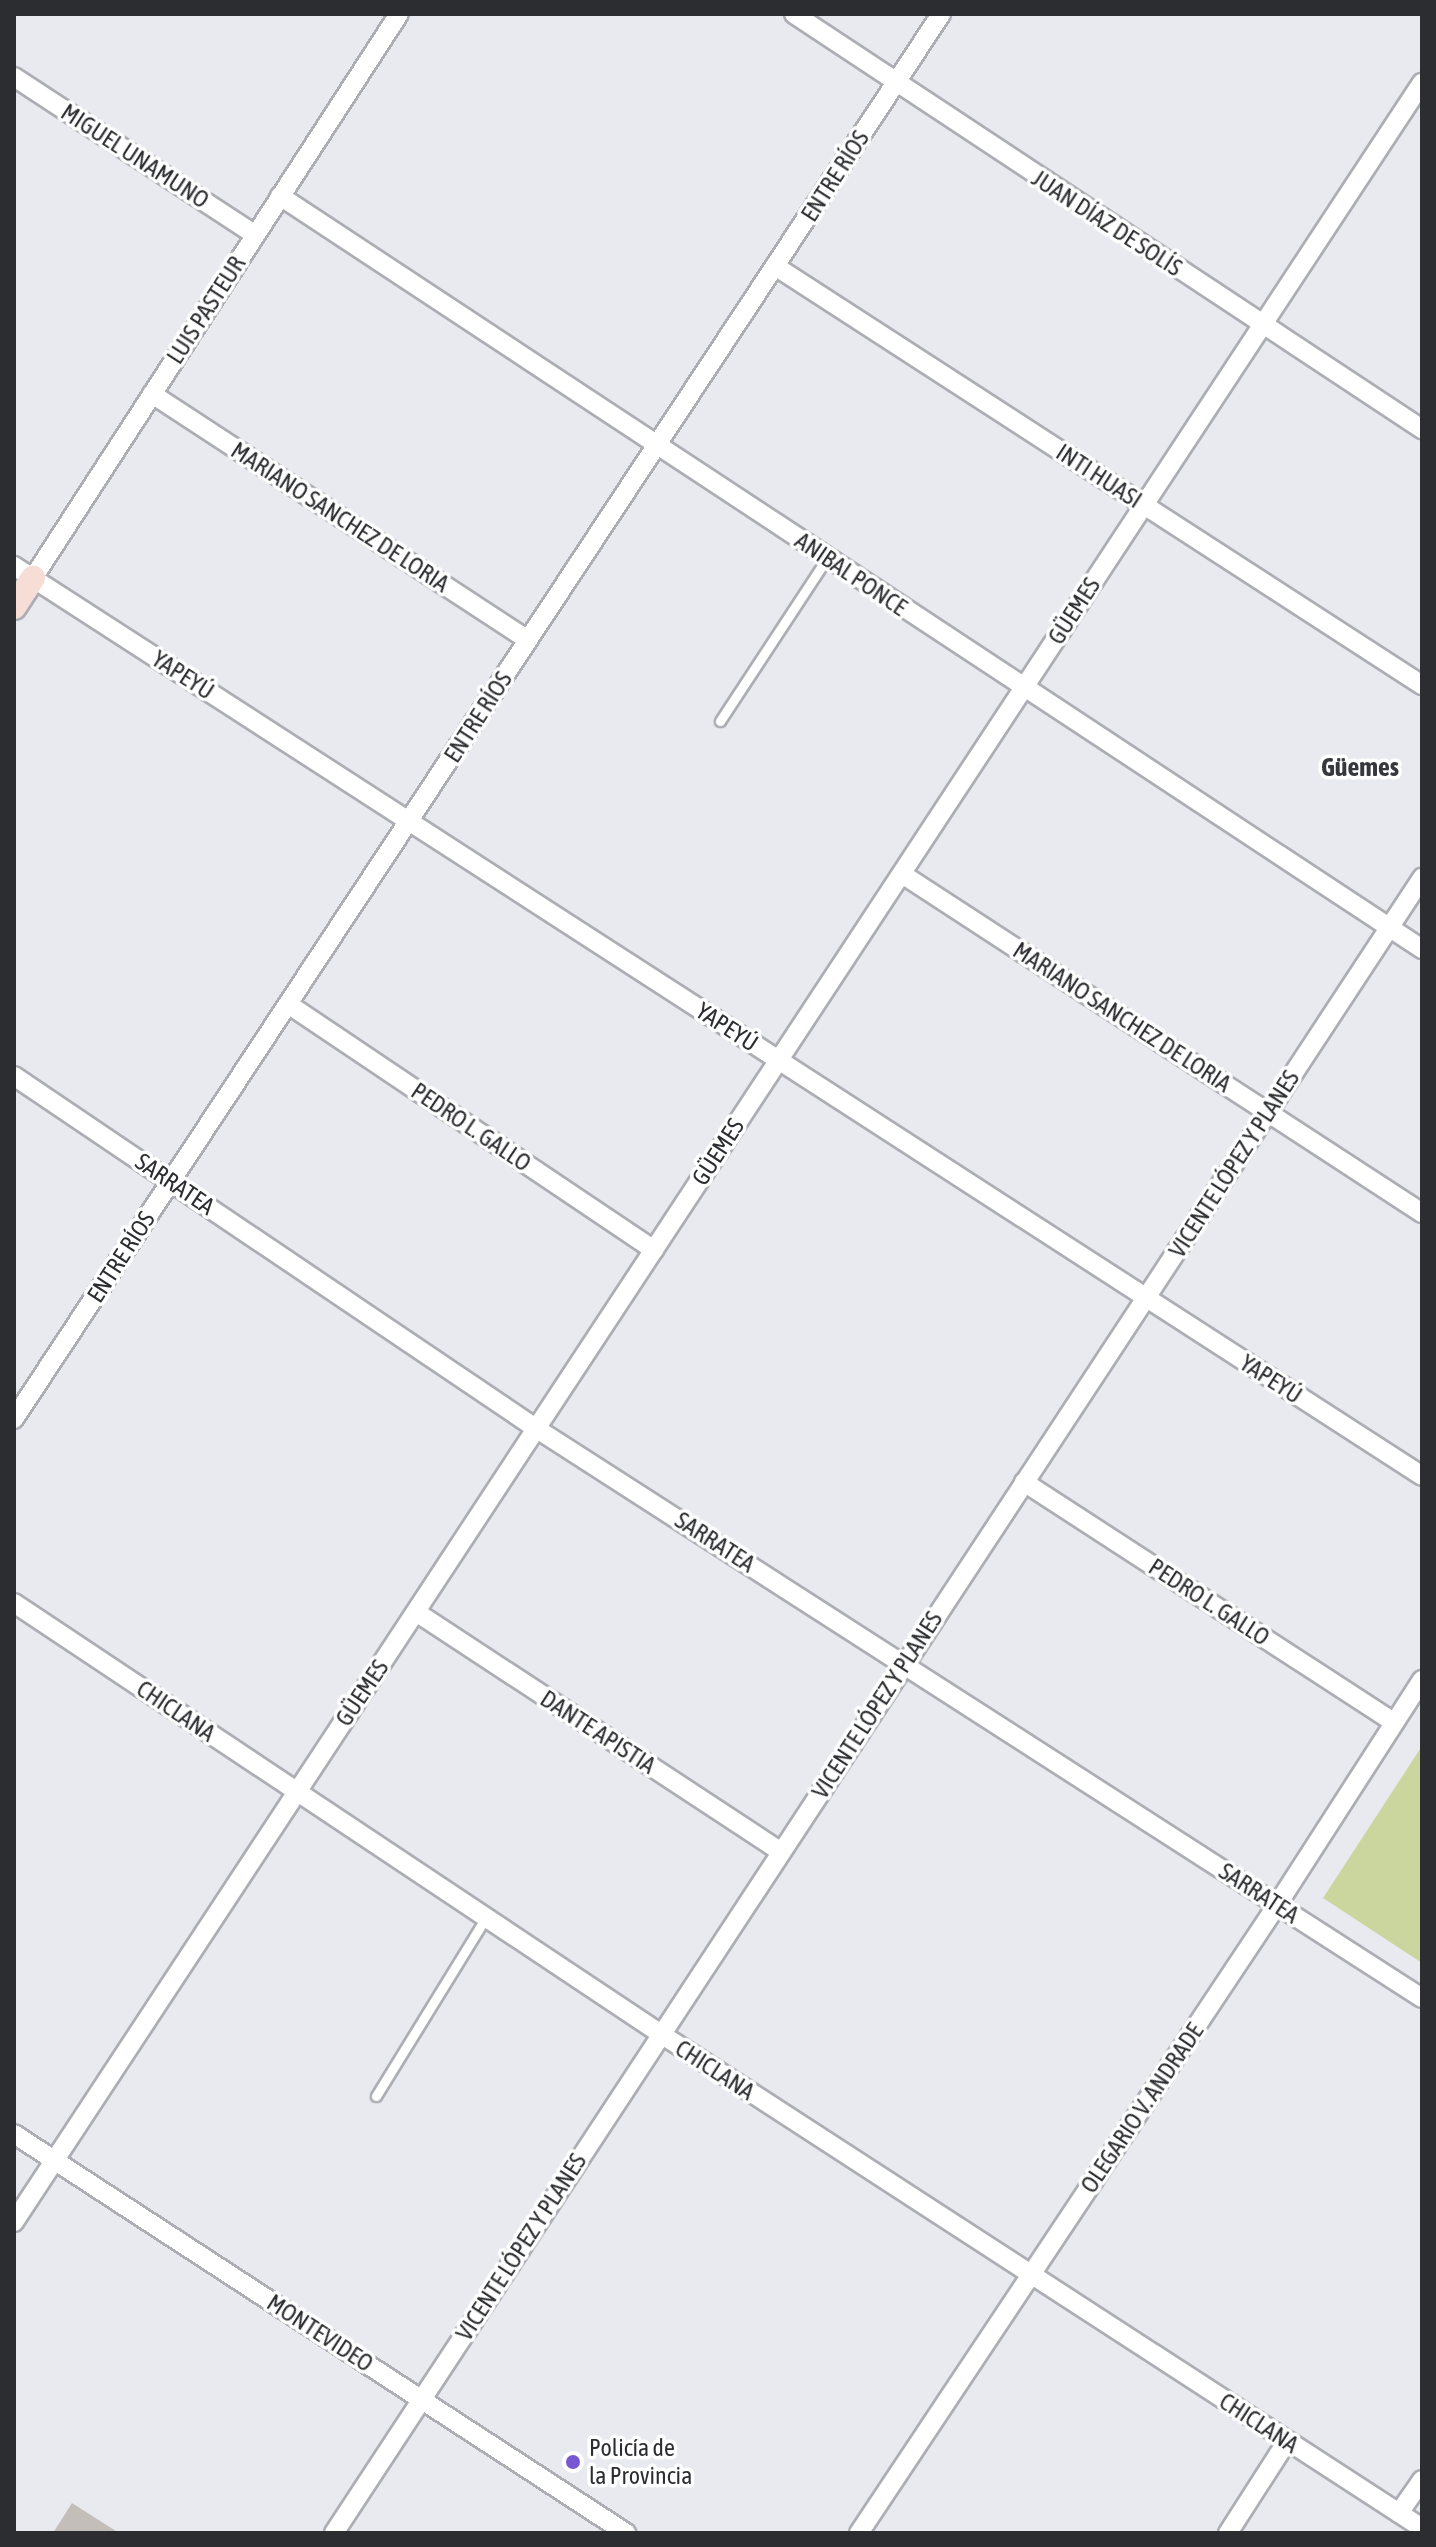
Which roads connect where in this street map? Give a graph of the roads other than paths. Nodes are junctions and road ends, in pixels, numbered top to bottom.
1 (399, 14) edge
2 (794, 14) edge
3 (941, 14) edge
4 (14, 77) edge
5 (1422, 83) edge
6 (895, 84) junction
7 (280, 196) junction
8 (255, 235) junction
9 (775, 266) junction
10 (1263, 325) junction
11 (152, 394) junction
12 (1422, 429) edge
13 (657, 445) junction
14 (1144, 505) junction
15 (827, 558) junction
16 (23, 572) edge
17 (14, 607) edge
18 (528, 640) junction
19 (1422, 685) edge
20 (1023, 688) junction
21 (720, 721) dead end
22 (409, 820) junction
23 (902, 874) junction
24 (1422, 878) edge
25 (1390, 928) junction
26 (1422, 949) edge
27 (288, 1004) junction
28 (779, 1060) junction
29 (14, 1076) edge
30 (1268, 1112) junction
31 (171, 1181) junction
32 (1422, 1213) edge
33 (654, 1250) junction
34 (1146, 1298) junction
35 (14, 1419) edge
36 (537, 1429) junction
37 (1422, 1476) edge
38 (1024, 1482) junction
39 (14, 1603) edge
40 (416, 1612) junction
41 (905, 1664) junction
42 (1422, 1680) edge
43 (1394, 1722) junction
44 (297, 1791) junction
45 (781, 1852) junction
46 (1277, 1905) junction
47 (486, 1917) junction
48 (1422, 1998) edge
49 (661, 2034) junction
50 (376, 2096) dead end
51 (14, 2134) edge
52 (54, 2161) junction
53 (14, 2222) edge
54 (1031, 2275) junction
55 (421, 2398) junction
56 (1287, 2441) junction
57 (1422, 2480) edge
58 (1399, 2513) junction
59 (1422, 2528) edge
60 (334, 2533) edge
61 (626, 2533) edge
62 (859, 2533) edge
63 (1228, 2533) edge

1 - 7 street, LUIS PASTEUR
2 - 6 street, JUAN DÍAZ DE SOLÍS
3 - 6 street, ENTRE RÍOS
4 - 8 street, MIGUEL UNAMUNO
5 - 10 street, GÜEMES
6 - 9 street, ENTRE RÍOS
6 - 10 street, JUAN DÍAZ DE SOLÍS
7 - 8 street, LUIS PASTEUR
7 - 13 street, ANIBAL PONCE
8 - 11 street, LUIS PASTEUR
9 - 13 street, ENTRE RÍOS
9 - 14 street, INTI HUASI
10 - 12 street, JUAN DÍAZ DE SOLÍS
10 - 14 street, GÜEMES
11 - 16 street, LUIS PASTEUR
11 - 18 street, MARIANO SANCHEZ DE LORIA
13 - 15 street, ANIBAL PONCE
13 - 18 street, ENTRE RÍOS
14 - 19 street, INTI HUASI
14 - 20 street, GÜEMES
15 - 20 street, ANIBAL PONCE
15 - 21 lane
16 - 17 main road, LUIS PASTEUR
16 - 22 street, YAPEYÚ
18 - 22 street, ENTRE RÍOS
20 - 23 street, GÜEMES
20 - 25 street, ANIBAL PONCE
22 - 27 street, ENTRE RÍOS
22 - 28 street, YAPEYÚ
23 - 28 street, GÜEMES
23 - 30 street, MARIANO SANCHEZ DE LORIA
24 - 25 street, VICENTE LÓPEZ Y PLANES
25 - 26 street, ANIBAL PONCE
25 - 30 street, VICENTE LÓPEZ Y PLANES
27 - 31 street, ENTRE RÍOS
27 - 33 street, PEDRO L. GALLO
28 - 33 street, GÜEMES
28 - 34 street, YAPEYÚ
29 - 31 street, SARRATEA
30 - 32 street, MARIANO SANCHEZ DE LORIA
30 - 34 street, VICENTE LÓPEZ Y PLANES
31 - 35 street, ENTRE RÍOS
31 - 36 street, SARRATEA
33 - 36 street, GÜEMES
34 - 37 street, YAPEYÚ
34 - 38 street, VICENTE LÓPEZ Y PLANES
36 - 40 street, GÜEMES
36 - 41 street, SARRATEA
38 - 41 street, VICENTE LÓPEZ Y PLANES
38 - 43 street, PEDRO L. GALLO
39 - 44 street, CHICLANA
40 - 44 street, GÜEMES
40 - 45 street, DANTE APISTIA
41 - 45 street, VICENTE LÓPEZ Y PLANES
41 - 46 street, SARRATEA
42 - 43 street, OLEGARIO V. ANDRADE
43 - 46 street, OLEGARIO V. ANDRADE
44 - 47 street, CHICLANA
44 - 52 street, GÜEMES
45 - 49 street, VICENTE LÓPEZ Y PLANES
46 - 48 street, SARRATEA
46 - 54 street, OLEGARIO V. ANDRADE
47 - 49 street, CHICLANA
47 - 50 lane
49 - 54 street, CHICLANA
49 - 55 street, VICENTE LÓPEZ Y PLANES
51 - 52 street, MONTEVIDEO
52 - 53 street, GÜEMES
52 - 55 street, MONTEVIDEO
54 - 56 street, CHICLANA
54 - 62 street, OLEGARIO V. ANDRADE
55 - 60 street, VICENTE LÓPEZ Y PLANES
55 - 61 street, MONTEVIDEO
56 - 58 street, CHICLANA
56 - 63 street
57 - 58 street
58 - 59 street, CHICLANA

